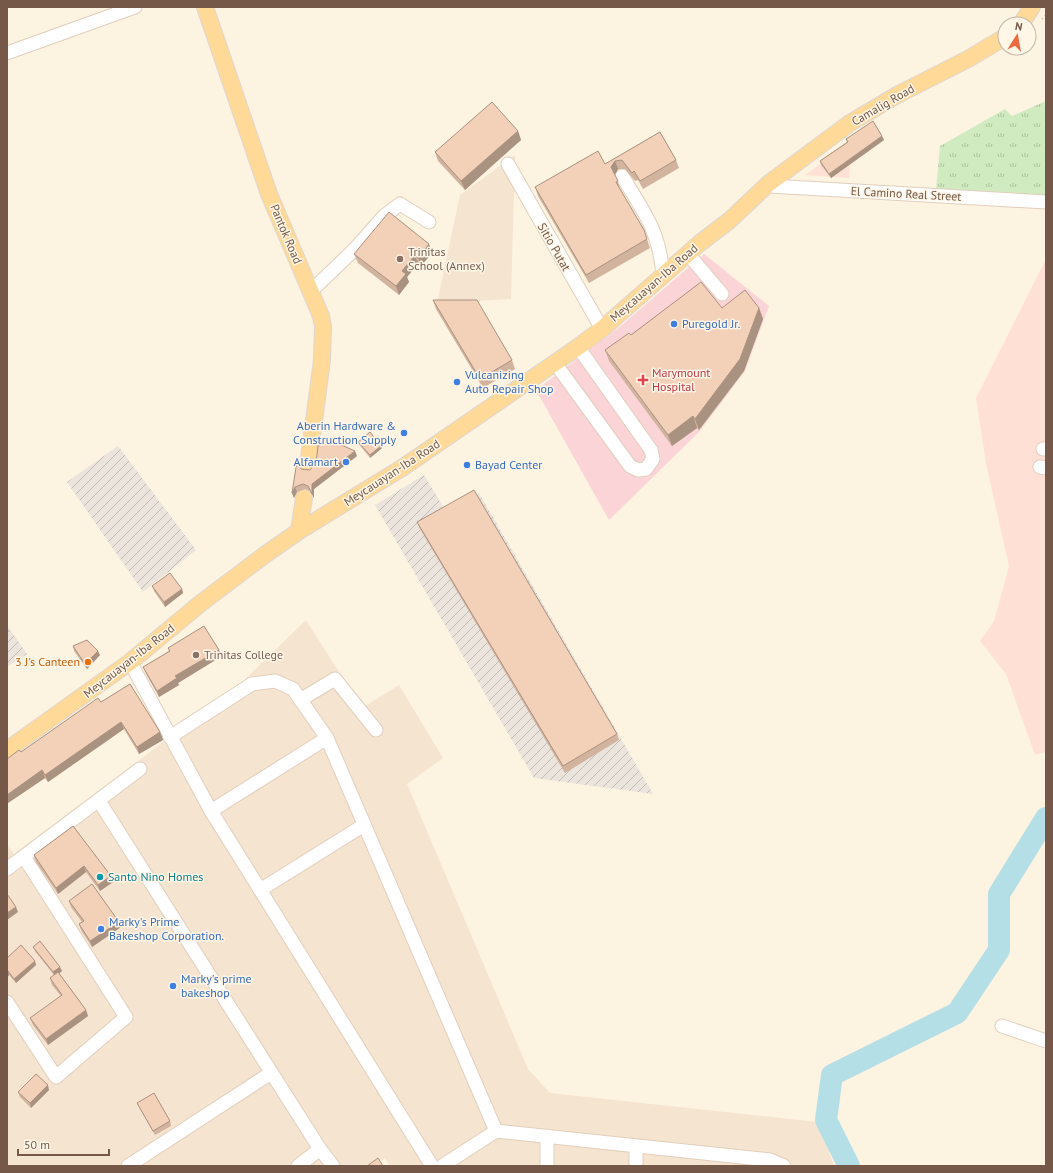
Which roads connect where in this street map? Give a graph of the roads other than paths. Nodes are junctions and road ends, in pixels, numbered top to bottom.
1 (135, 7) edge
2 (205, 7) edge
3 (1032, 7) edge
4 (1026, 16) edge
5 (997, 42) edge
6 (7, 53) edge
7 (508, 164) dead end
8 (622, 176) dead end
9 (768, 184) junction
10 (1046, 202) edge
11 (429, 222) dead end
12 (688, 254) junction
13 (663, 276) junction
14 (311, 291) junction
15 (722, 294) dead end
16 (602, 329) junction
17 (578, 347) junction
18 (555, 363) junction
19 (308, 466) dead end
20 (304, 498) dead end
21 (299, 531) junction
22 (130, 662) junction
23 (300, 700) junction
24 (376, 730) dead end
25 (170, 737) junction
26 (327, 738) junction
27 (7, 750) edge
28 (140, 769) dead end
29 (99, 801) junction
30 (211, 811) junction
31 (364, 825) junction
32 (24, 857) junction
33 (7, 869) edge
34 (260, 890) junction
35 (7, 1002) edge
36 (1002, 1026) dead end
37 (1046, 1041) edge
38 (271, 1073) junction
39 (496, 1131) junction
40 (547, 1136) junction
41 (636, 1147) junction
42 (320, 1149) junction
43 (722, 1161) edge
44 (128, 1166) edge
45 (298, 1166) edge
46 (333, 1166) edge
47 (432, 1166) edge
48 (442, 1166) edge
49 (547, 1166) edge
50 (636, 1166) edge
51 (784, 1166) edge

1 - 6 street
2 - 14 main road, Pantok Road
3 - 4 main road
5 - 9 main road, Camalig Road
7 - 16 street, Sitio Putat
8 - 13 street
9 - 10 street, El Camino Real Street
9 - 12 main road, Meycauayan-Iba Road
11 - 14 street
12 - 13 main road, Meycauayan-Iba Road
12 - 15 street
13 - 16 main road, Meycauayan-Iba Road
14 - 19 main road, Pantok Road
16 - 17 main road, Meycauayan-Iba Road
17 - 18 main road, Meycauayan-Iba Road
17 - 18 street
18 - 21 main road, Meycauayan-Iba Road
20 - 21 main road
21 - 22 main road, Meycauayan-Iba Road
22 - 25 street
22 - 27 main road, Meycauayan-Iba Road
23 - 24 street
23 - 25 street
23 - 26 street
25 - 30 street
26 - 30 street
26 - 31 street
28 - 29 street
29 - 32 street
29 - 38 street
30 - 34 street
31 - 34 street
31 - 39 street
32 - 33 street
32 - 35 street
34 - 47 street
36 - 37 street
38 - 42 street
38 - 44 street
39 - 40 street
39 - 48 street
40 - 41 street
40 - 49 street
41 - 43 street
41 - 50 street
42 - 45 street
42 - 46 street
43 - 51 street

